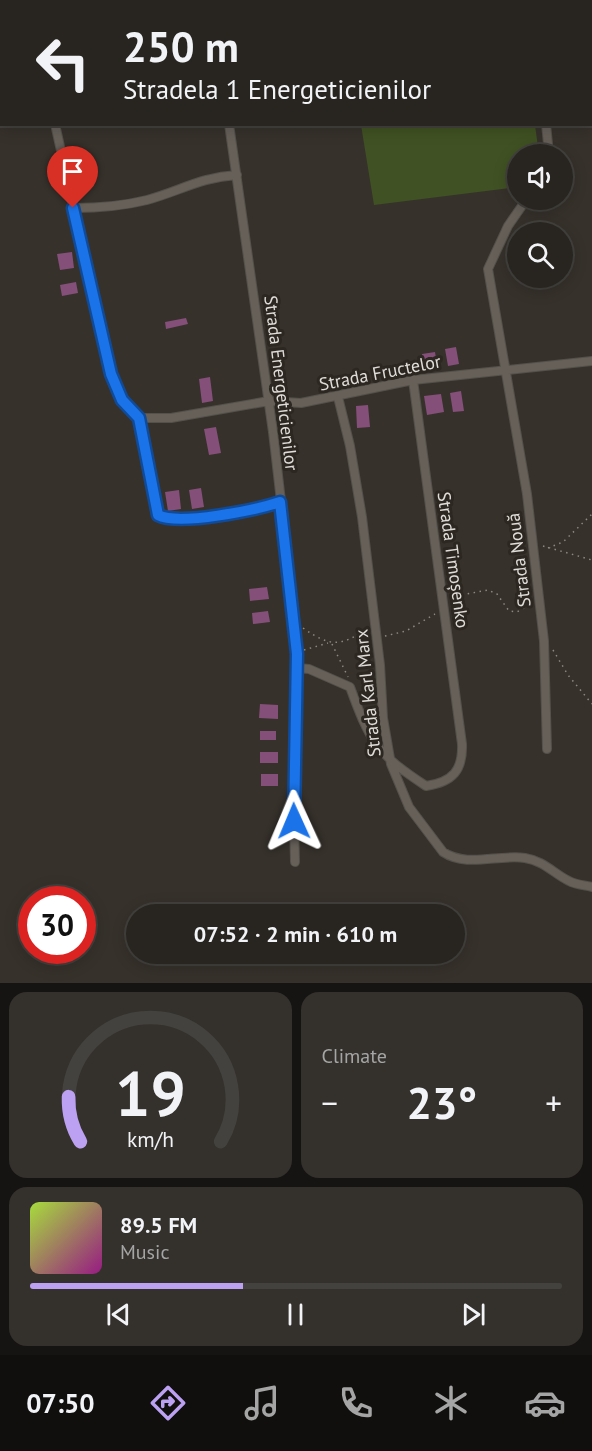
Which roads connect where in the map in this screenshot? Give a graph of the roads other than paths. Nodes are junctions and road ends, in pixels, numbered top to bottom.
1 (55, 126) edge
2 (229, 126) edge
3 (546, 126) edge
4 (548, 144) edge
5 (237, 175) junction
6 (73, 208) junction
7 (519, 210) edge
8 (592, 361) edge
9 (506, 369) junction
10 (413, 380) junction
11 (338, 397) junction
12 (269, 401) junction
13 (139, 418) junction
14 (280, 502) junction
15 (297, 668) junction
16 (547, 749) dead end
17 (390, 759) junction
18 (296, 862) dead end
19 (592, 887) edge

1 - 6 street
2 - 5 street, Strada Energeticienilor
3 - 4 street
5 - 6 street
5 - 12 street, Strada Energeticienilor
6 - 13 street
7 - 9 street
8 - 9 street, Strada Fructelor
9 - 10 street, Strada Fructelor
9 - 16 street, Strada Nouă
10 - 11 street, Strada Fructelor
10 - 17 street, Strada Timoșenko
11 - 12 street, Strada Fructelor
11 - 17 street, Strada Karl Marx
12 - 13 street, Strada Fructelor
12 - 14 street, Strada Energeticienilor
13 - 14 street
14 - 15 street, Strada Energeticienilor
15 - 17 street
15 - 18 street, Strada Energeticienilor
17 - 19 street, Strada Karl Marx

